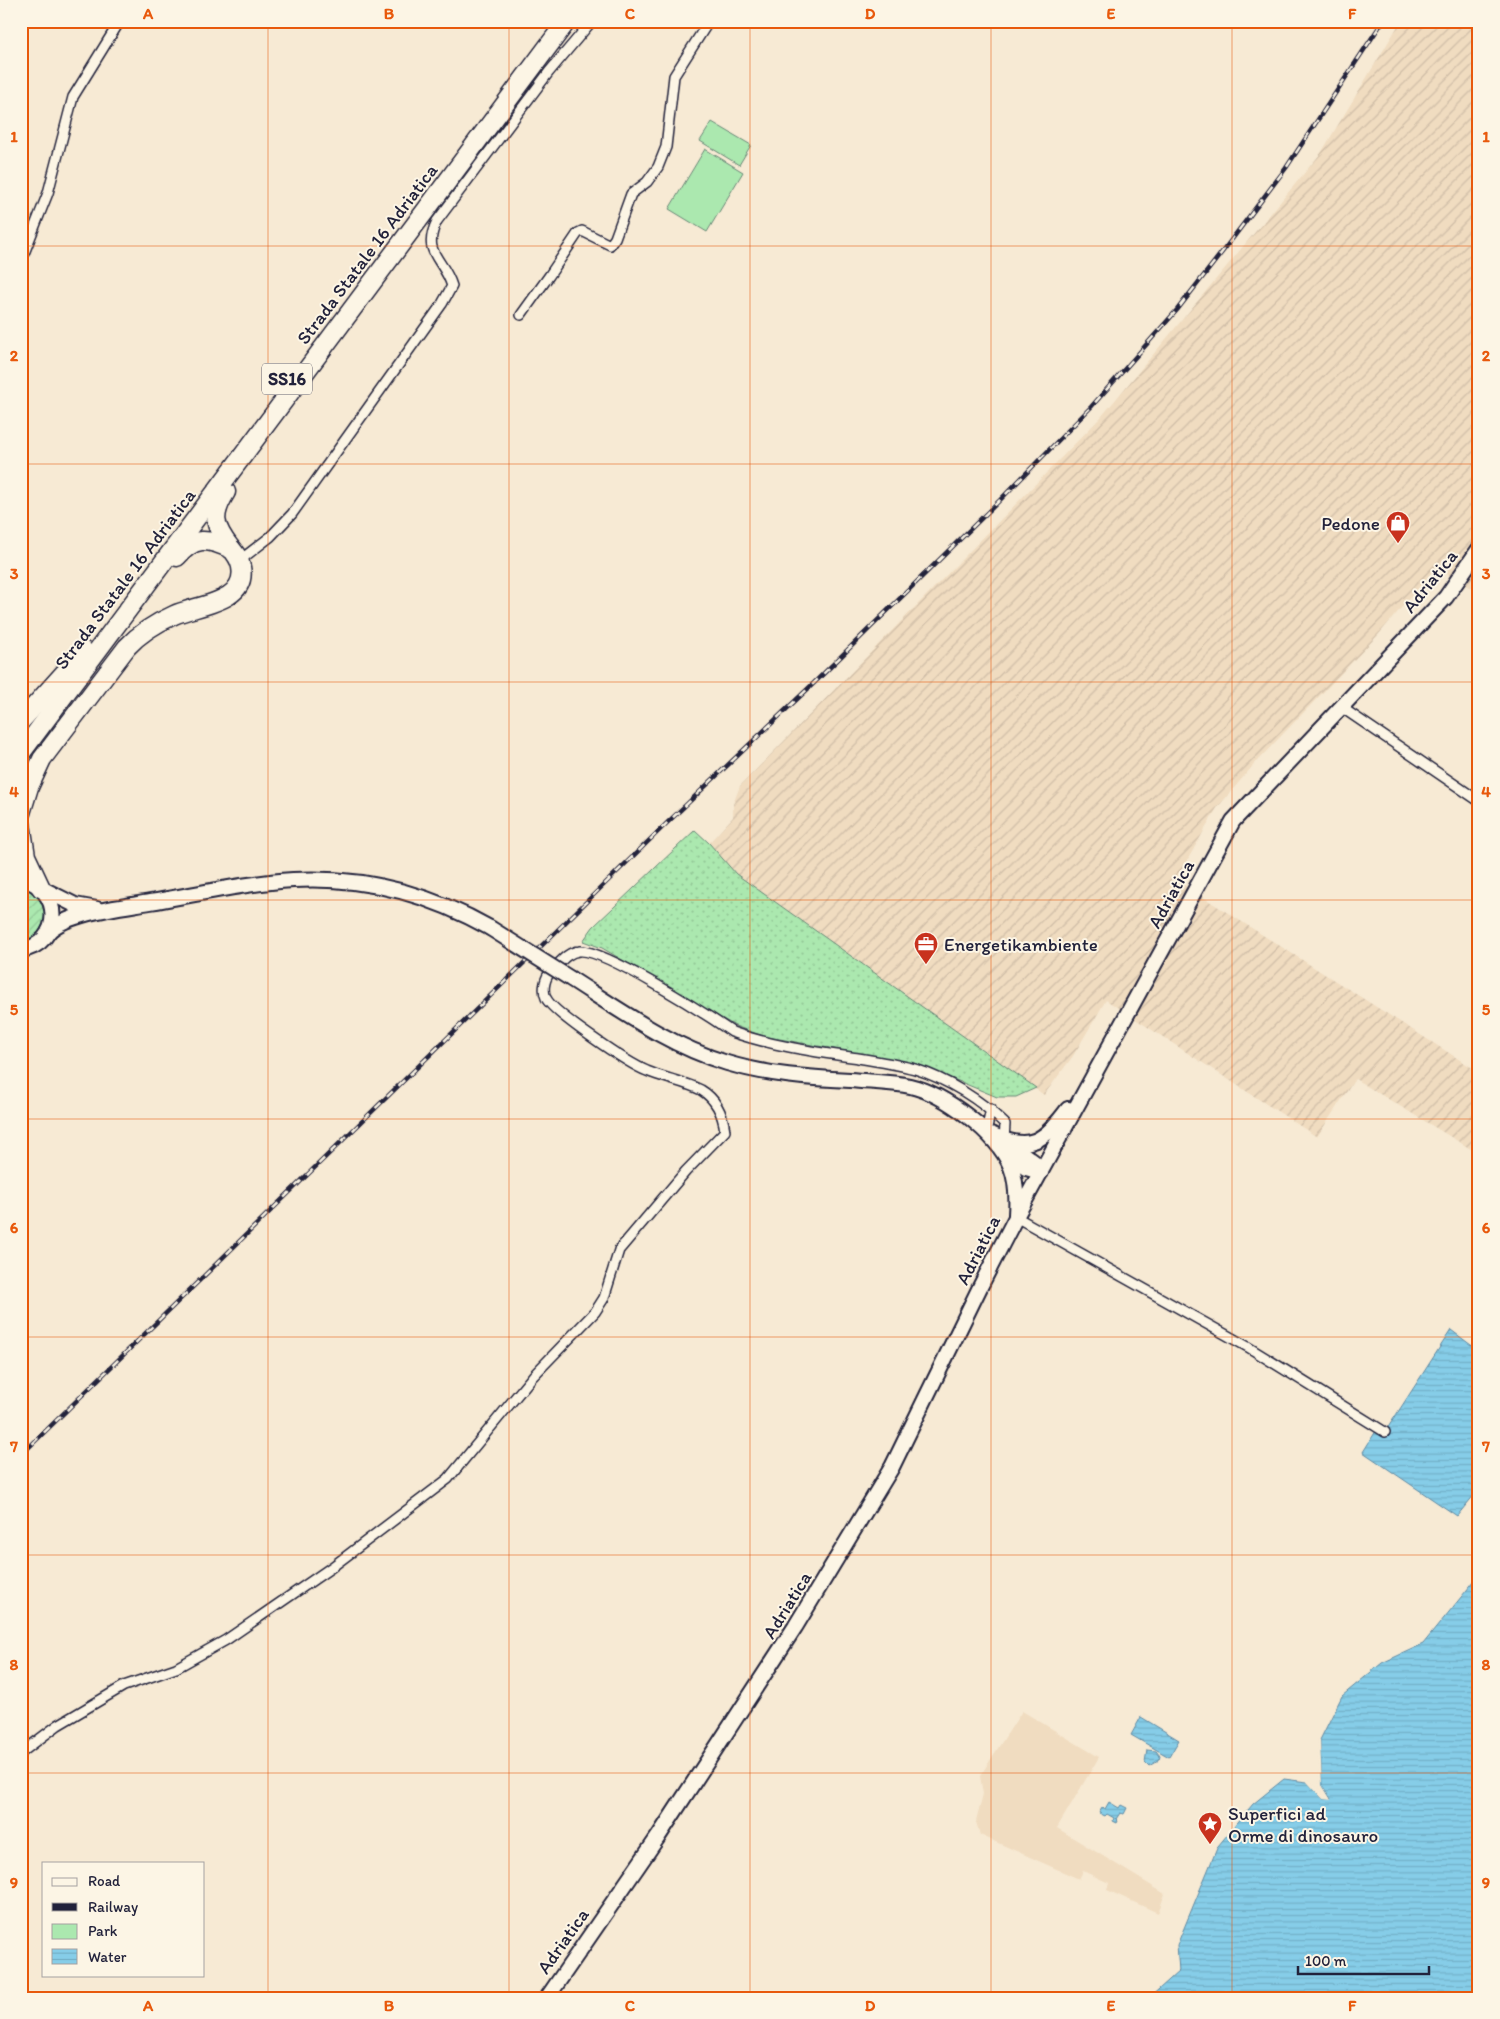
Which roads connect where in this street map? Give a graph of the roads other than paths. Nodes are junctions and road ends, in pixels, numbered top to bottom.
1 (120, 21) edge
2 (554, 21) edge
3 (567, 21) edge
4 (592, 21) edge
5 (709, 21) edge
6 (21, 261) edge
7 (521, 315) dead end
8 (266, 426) junction
9 (1479, 549) edge
10 (235, 555) junction
11 (109, 635) junction
12 (84, 651) junction
13 (1341, 707) junction
14 (21, 720) edge
15 (21, 736) edge
16 (21, 753) edge
17 (1479, 801) edge
18 (21, 813) edge
19 (21, 824) edge
20 (21, 879) edge
21 (41, 888) junction
22 (110, 909) junction
23 (49, 931) junction
24 (21, 950) edge
25 (1097, 1070) junction
26 (991, 1109) junction
27 (986, 1132) junction
28 (1003, 1146) junction
29 (1041, 1172) junction
30 (1016, 1217) junction
31 (1385, 1432) dead end
32 (21, 1753) edge
33 (547, 1998) edge

1 - 6 street
2 - 12 highway, Strada Statale 16 Adriatica / SS16
3 - 8 highway, Strada Statale 16 Adriatica / SS16
4 - 10 street
5 - 7 street
8 - 10 highway, SS16
8 - 11 highway, Strada Statale 16 Adriatica / SS16
9 - 13 main road, Adriatica
10 - 11 highway, SS16
10 - 18 highway
11 - 16 highway, Strada Statale 16 Adriatica / SS16
12 - 14 highway, SS16
12 - 15 highway, Strada Statale 16 Adriatica / SS16
13 - 17 street
13 - 25 main road, Adriatica
19 - 21 highway
20 - 21 main road
21 - 22 main road
21 - 23 main road
22 - 23 main road
22 - 27 main road, bridge
23 - 24 main road
25 - 28 main road
25 - 29 main road, Adriatica
26 - 27 street
26 - 28 street
26 - 32 street
27 - 28 main road
28 - 29 main road
28 - 30 main road
29 - 30 main road, Adriatica
30 - 31 street
30 - 33 main road, Adriatica

